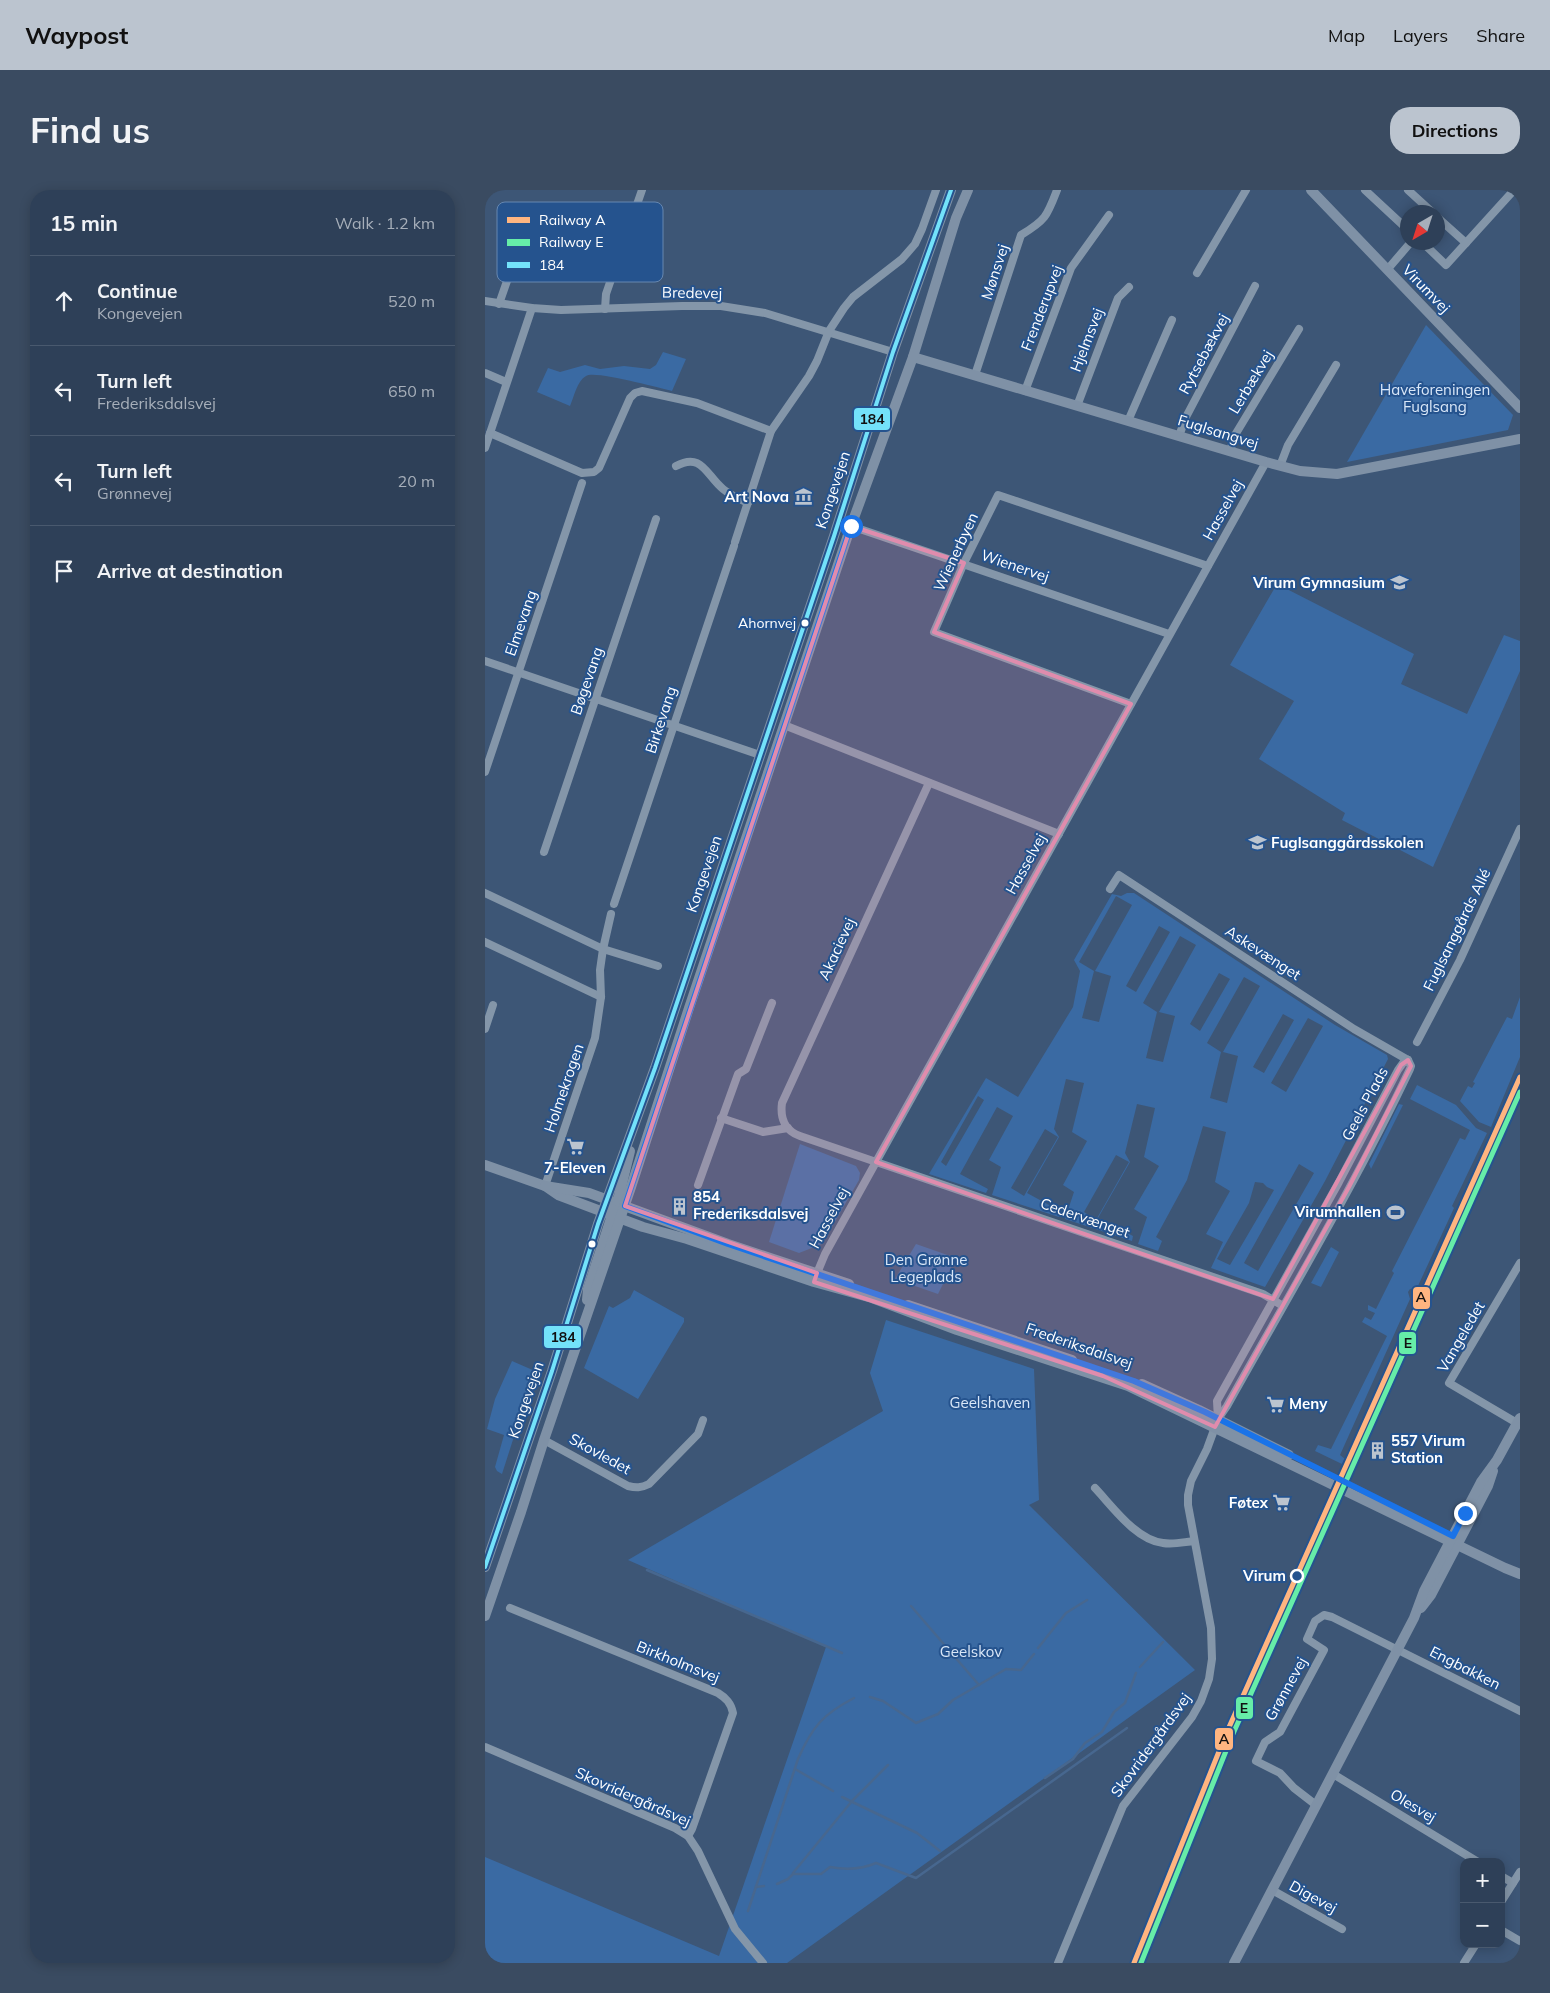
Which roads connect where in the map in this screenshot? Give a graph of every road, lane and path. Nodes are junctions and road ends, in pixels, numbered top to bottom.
1 (641, 190) edge
2 (936, 190) edge
3 (951, 190) edge
4 (968, 190) edge
5 (1057, 190) edge
6 (1246, 190) edge
7 (1311, 190) edge
8 (1365, 190) edge
9 (1408, 190) edge
10 (1514, 190) edge
11 (637, 202) edge
12 (1424, 205) edge
13 (1109, 215) dead end
14 (1400, 222) edge
15 (1445, 225) edge
16 (1466, 243) junction
17 (1404, 250) edge
18 (1430, 250) edge
19 (1387, 270) junction
20 (1197, 273) dead end
21 (507, 282) edge
22 (611, 282) edge
23 (1255, 286) dead end
24 (1129, 287) dead end
25 (485, 301) edge
26 (499, 304) junction
27 (532, 308) junction
28 (605, 309) junction
29 (1172, 320) dead end
30 (1299, 329) dead end
31 (829, 331) junction
32 (893, 352) junction
33 (913, 357) junction
34 (1336, 365) dead end
35 (485, 373) edge
36 (975, 375) junction
37 (507, 382) junction
38 (1025, 391) junction
39 (1077, 406) junction
40 (1520, 408) edge
41 (1128, 421) junction
42 (771, 431) junction
43 (490, 433) junction
44 (1179, 436) junction
45 (1520, 440) edge
46 (485, 448) edge
47 (1229, 451) junction
48 (1266, 462) junction
49 (676, 466) dead end
50 (1280, 466) junction
51 (582, 483) dead end
52 (748, 503) junction
53 (656, 519) dead end
54 (851, 526) junction
55 (964, 563) junction
56 (1208, 566) junction
57 (1169, 634) junction
58 (485, 661) edge
59 (518, 673) junction
60 (596, 699) junction
61 (1131, 704) junction
62 (674, 725) junction
63 (785, 725) junction
64 (760, 755) junction
65 (485, 772) edge
66 (929, 783) junction
67 (1520, 829) edge
68 (1059, 834) junction
69 (544, 852) dead end
70 (1110, 889) dead end
71 (485, 893) edge
72 (614, 904) dead end
73 (611, 914) dead end
74 (485, 942) edge
75 (603, 949) junction
76 (658, 966) dead end
77 (601, 997) junction
78 (772, 1003) dead end
79 (493, 1005) dead end
80 (485, 1029) edge
81 (1417, 1042) dead end
82 (1408, 1060) junction
83 (721, 1118) junction
84 (787, 1128) junction
85 (876, 1162) junction
86 (485, 1165) edge
87 (698, 1185) dead end
88 (545, 1186) junction
89 (616, 1203) junction
90 (612, 1215) junction
91 (1520, 1263) edge
92 (815, 1277) junction
93 (1273, 1300) junction
94 (1283, 1306) junction
95 (703, 1420) dead end
96 (1519, 1420) edge
97 (1216, 1423) junction
98 (544, 1440) junction
99 (1095, 1488) dead end
100 (1455, 1540) junction
101 (1194, 1541) junction
102 (485, 1565) edge
103 (1520, 1572) edge
104 (510, 1608) dead end
105 (485, 1616) edge
106 (1398, 1650) junction
107 (1520, 1711) edge
108 (485, 1748) edge
109 (1333, 1774) junction
110 (1316, 1805) junction
111 (689, 1836) junction
112 (1472, 1858) edge
113 (1520, 1872) edge
114 (1505, 1878) edge
115 (1513, 1883) junction
116 (1272, 1890) junction
117 (1505, 1896) edge
118 (1342, 1928) dead end
119 (1505, 1932) edge
120 (1520, 1941) edge
121 (1473, 1948) edge
122 (763, 1963) edge
123 (1058, 1963) edge
124 (1234, 1963) edge
125 (1464, 1963) edge

1 - 11 street
2 - 31 street
3 - 32 main road, Kongevejen
4 - 33 main road, Kongevejen
5 - 36 street, Mønsvej
6 - 20 street
7 - 19 main road, Virumvej
8 - 14 street
9 - 12 street
10 - 16 street
13 - 38 street, Frenderupvej
15 - 16 street
16 - 18 street
17 - 19 street
19 - 40 main road, Virumvej
21 - 26 street
22 - 28 street
23 - 44 street, Rytsebækvej
24 - 39 street, Hjelmsvej
25 - 26 street, Bredevej
26 - 27 street, Bredevej
27 - 28 street, Bredevej
27 - 37 street
28 - 31 street, Bredevej
29 - 41 street
30 - 47 street, Lerbækvej
31 - 32 street, Bredevej
31 - 42 street, Birkevang
32 - 64 main road, Kongevejen
33 - 36 main road, Fuglsangvej
33 - 54 main road, Kongevejen
34 - 50 street
35 - 37 street
36 - 38 main road, Fuglsangvej
37 - 43 street
38 - 39 main road, Fuglsangvej
39 - 41 main road, Fuglsangvej
41 - 44 main road, Fuglsangvej
42 - 43 street
42 - 52 street, Birkevang
43 - 46 street
44 - 47 main road, Fuglsangvej
45 - 50 main road, Fuglsangvej
47 - 48 main road, Fuglsangvej
48 - 50 main road, Fuglsangvej
48 - 56 street, Hasselvej
49 - 52 street
51 - 59 street, Elmevang
52 - 62 street, Birkevang
53 - 60 street, Bøgevang
54 - 55 street, Wienervej
54 - 63 main road, Kongevejen
55 - 56 street, Wienerbyen
55 - 57 street, Wienervej
55 - 61 street, Wienerbyen
56 - 57 street, Hasselvej
57 - 61 street, Hasselvej
58 - 59 street
59 - 60 street
59 - 65 street, Elmevang
60 - 62 street
60 - 69 street, Bøgevang
61 - 68 street, Hasselvej
62 - 64 street
62 - 72 street, Birkevang
63 - 66 street
63 - 89 main road, Kongevejen
64 - 89 main road, Kongevejen
66 - 68 street
66 - 84 street, Akacievej
67 - 81 street, Fuglsanggårds Allé
68 - 85 street, Hasselvej
70 - 82 street, Askevænget
71 - 75 street
73 - 75 street, Holmekrogen
74 - 77 street
75 - 76 street
75 - 77 street, Holmekrogen
77 - 88 street, Holmekrogen
78 - 83 street
79 - 80 street
82 - 93 street, Geels Plads
82 - 94 street, Geels Plads
83 - 84 street
83 - 87 street
84 - 85 street
85 - 92 street, Hasselvej
85 - 93 street, Cedervænget
86 - 88 main road
88 - 89 main road, Frederiksdalsvej
88 - 90 main road, Frederiksdalsvej
89 - 90 main road, Kongevejen
89 - 90 main road, Kongevejen
89 - 92 main road, Frederiksdalsvej
90 - 92 main road, Frederiksdalsvej
90 - 98 main road, Kongevejen
90 - 102 main road, Kongevejen
91 - 96 street, Vangeledet
92 - 97 main road, Frederiksdalsvej
93 - 94 street, Cedervænget
93 - 97 street, Geels Plads
94 - 97 street, Geels Plads
95 - 98 street, Skovledet
96 - 100 main road
97 - 100 main road, Frederiksdalsvej
97 - 101 street, Skovridergårdsvej
98 - 105 main road, Kongevejen
99 - 101 street
100 - 103 main road, Frederiksdalsvej
100 - 106 main road
101 - 123 street, Skovridergårdsvej
104 - 111 street, Birkholmsvej
106 - 107 street, Engbakken
106 - 109 main road
106 - 110 street, Grønnevej
108 - 111 street, Skovridergårdsvej
109 - 110 main road
109 - 112 street, Olesvej
110 - 116 main road
111 - 122 street, Skovridergårdsvej
113 - 115 street
114 - 115 street
115 - 117 street
116 - 118 street, Digevej
116 - 124 main road
119 - 120 street
121 - 125 street

